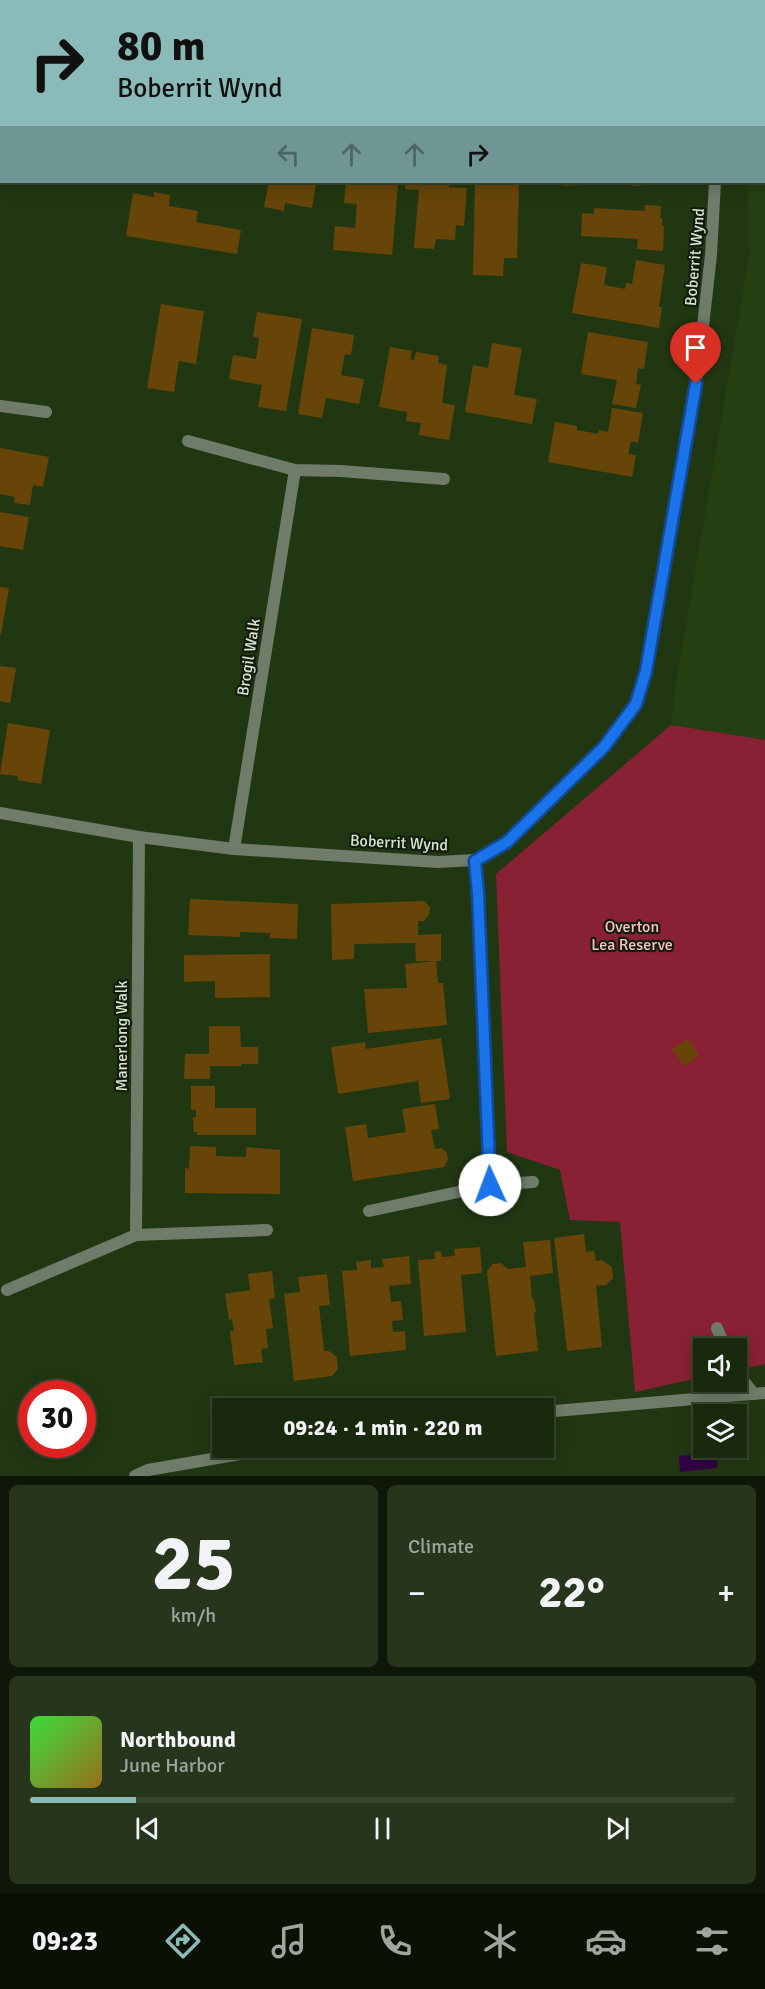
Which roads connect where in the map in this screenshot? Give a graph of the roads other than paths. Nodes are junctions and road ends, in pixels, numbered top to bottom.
1 (715, 183) edge
2 (0, 406) edge
3 (46, 412) dead end
4 (188, 441) dead end
5 (295, 470) junction
6 (444, 479) dead end
7 (0, 813) edge
8 (139, 837) junction
9 (234, 849) junction
10 (475, 861) junction
11 (533, 1182) dead end
12 (490, 1185) junction
13 (369, 1211) dead end
14 (267, 1230) dead end
15 (136, 1235) junction
16 (7, 1290) dead end
17 (716, 1338) edge
18 (721, 1338) edge
19 (747, 1383) edge
20 (709, 1392) edge
21 (759, 1394) edge
22 (708, 1399) junction
23 (554, 1411) edge
24 (217, 1458) edge
25 (135, 1476) edge

1 - 10 street, Boberrit Wynd
2 - 3 street
4 - 5 street
5 - 6 street
5 - 9 street, Brogil Walk
7 - 8 street, Boberrit Wynd
8 - 9 street, Boberrit Wynd
8 - 15 street, Manerlong Walk
9 - 10 street, Boberrit Wynd
10 - 12 street
11 - 12 street
12 - 13 street
14 - 15 street
15 - 16 street
17 - 18 street
19 - 21 street
20 - 22 street
21 - 22 street
22 - 23 street
24 - 25 street

